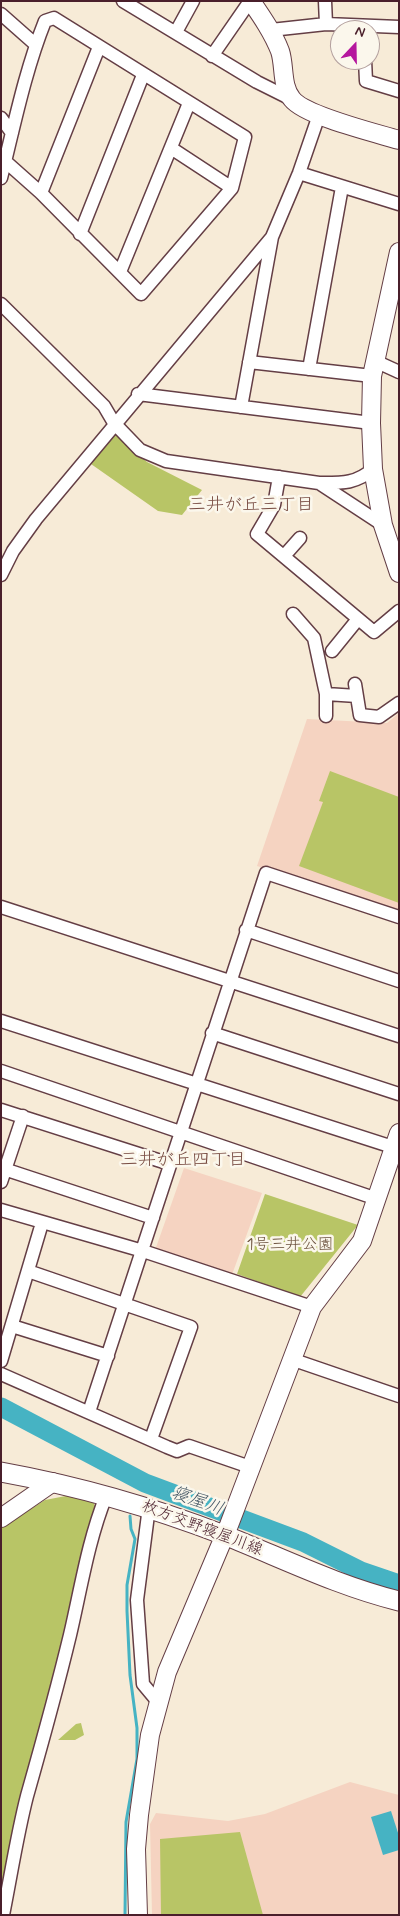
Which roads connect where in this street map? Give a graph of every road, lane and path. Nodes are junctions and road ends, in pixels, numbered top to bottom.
1 (193, 1) edge
2 (251, 1) edge
3 (325, 1) edge
4 (131, 4) edge
5 (1, 14) edge
6 (326, 24) junction
7 (330, 24) edge
8 (399, 27) edge
9 (380, 28) edge
10 (271, 30) junction
11 (176, 32) junction
12 (36, 44) junction
13 (99, 47) junction
14 (212, 56) junction
15 (365, 70) edge
16 (143, 75) junction
17 (399, 91) edge
18 (291, 99) junction
19 (189, 103) junction
20 (319, 115) junction
21 (1, 118) edge
22 (12, 133) junction
23 (399, 140) edge
24 (171, 148) junction
25 (6, 161) junction
26 (299, 173) junction
27 (1, 178) edge
28 (342, 187) junction
29 (232, 188) junction
30 (41, 193) junction
31 (399, 204) edge
32 (80, 234) junction
33 (272, 237) junction
34 (399, 252) edge
35 (120, 272) junction
36 (1, 304) edge
37 (250, 362) junction
38 (373, 368) junction
39 (310, 369) junction
40 (399, 372) edge
41 (138, 394) junction
42 (241, 407) junction
43 (114, 423) junction
44 (371, 423) junction
45 (373, 469) junction
46 (279, 477) junction
47 (319, 483) junction
48 (383, 525) junction
49 (300, 538) dead end
50 (284, 556) junction
51 (399, 573) edge
52 (1, 575) edge
53 (399, 611) edge
54 (293, 614) dead end
55 (358, 619) junction
56 (332, 651) dead end
57 (326, 694) junction
58 (399, 703) edge
59 (326, 716) dead end
60 (1, 908) edge
61 (399, 917) edge
62 (246, 930) junction
63 (399, 981) edge
64 (228, 982) junction
65 (1, 1020) edge
66 (212, 1034) junction
67 (399, 1036) edge
68 (1, 1070) edge
69 (196, 1082) junction
70 (399, 1094) edge
71 (1, 1110) edge
72 (23, 1116) junction
73 (181, 1130) junction
74 (397, 1143) edge
75 (170, 1164) junction
76 (3, 1173) edge
77 (378, 1199) junction
78 (1, 1210) edge
79 (153, 1218) junction
80 (42, 1223) junction
81 (143, 1251) junction
82 (28, 1270) junction
83 (126, 1304) junction
84 (312, 1307) junction
85 (12, 1326) junction
86 (108, 1356) junction
87 (291, 1359) junction
88 (1, 1362) edge
89 (1, 1374) edge
90 (399, 1396) edge
91 (89, 1412) junction
92 (151, 1439) junction
93 (250, 1467) junction
94 (1, 1472) edge
95 (53, 1482) junction
96 (106, 1496) junction
97 (149, 1507) junction
98 (1, 1518) edge
99 (227, 1530) junction
100 (399, 1601) edge
101 (158, 1702) junction
102 (3, 1915) edge
103 (138, 1915) edge

1 - 11 street
2 - 10 street
2 - 14 street
3 - 6 street
4 - 11 street
5 - 12 street
6 - 7 street
6 - 10 street
8 - 9 street
10 - 18 street
11 - 14 street
12 - 13 street
12 - 22 street
13 - 16 street
13 - 30 street
14 - 18 street
15 - 17 street
16 - 19 street
16 - 32 street
18 - 20 street
19 - 24 street
19 - 29 street
20 - 23 street
20 - 26 street
21 - 22 street
22 - 25 street
24 - 29 street
24 - 35 street
25 - 27 street
25 - 30 street
26 - 28 street
26 - 33 street
28 - 31 street
28 - 39 street
29 - 35 street
30 - 32 street
32 - 35 street
33 - 37 street
33 - 41 street
34 - 38 street
36 - 43 street
37 - 39 street
37 - 42 street
38 - 39 street
38 - 40 street
38 - 44 street
41 - 42 street
41 - 43 street
42 - 44 street
43 - 46 street
43 - 52 street
44 - 45 street
45 - 47 street
45 - 48 street
46 - 47 street
46 - 50 street
47 - 48 street
48 - 51 street
49 - 50 street
50 - 55 street
53 - 55 street
54 - 57 street
55 - 56 street
57 - 58 street
57 - 59 street
60 - 64 street
61 - 62 street
62 - 63 street
62 - 64 street
64 - 66 street
64 - 67 street
65 - 69 street
66 - 69 street
66 - 70 street
68 - 73 street
69 - 73 street
69 - 74 street
71 - 72 street
72 - 75 street
72 - 76 street
73 - 75 street
73 - 77 street
74 - 77 street
75 - 79 street
76 - 79 street
77 - 84 street
78 - 80 street
79 - 81 street
80 - 81 street
80 - 82 street
81 - 83 street
81 - 84 street
82 - 83 street
82 - 85 street
83 - 86 street
83 - 92 street
84 - 87 street
85 - 86 street
85 - 88 street
86 - 91 street
87 - 90 street
87 - 93 street
89 - 91 street
91 - 92 street
92 - 93 street
93 - 99 street
94 - 95 main road, 枚方交野寝屋川線
95 - 96 main road, 枚方交野寝屋川線
95 - 98 street
96 - 97 main road, 枚方交野寝屋川線
96 - 102 street
97 - 99 main road, 枚方交野寝屋川線
97 - 101 street
99 - 100 main road, 枚方交野寝屋川線
99 - 101 street
101 - 103 street

